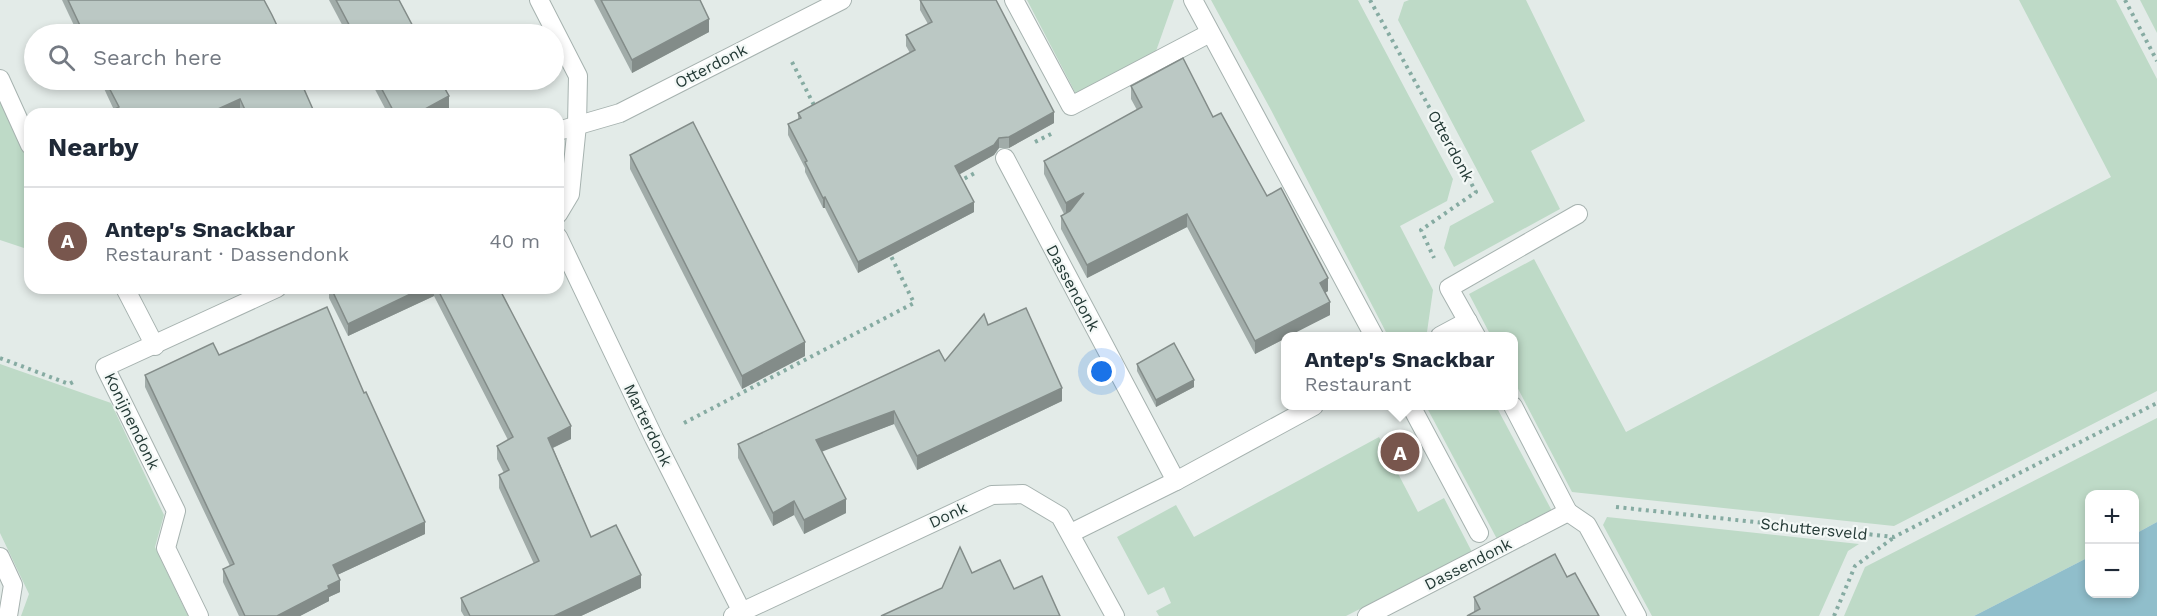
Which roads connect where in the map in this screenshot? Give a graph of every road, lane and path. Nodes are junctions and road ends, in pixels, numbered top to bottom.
1 (539, 0) edge
2 (842, 0) edge
3 (1014, 0) edge
4 (1193, 0) edge
5 (1370, 0) edge
6 (2125, 0) edge
7 (551, 24) edge
8 (776, 32) junction
9 (1210, 33) junction
10 (564, 49) edge
11 (2157, 61) edge
12 (0, 79) edge
13 (820, 118) edge
14 (577, 125) junction
15 (564, 129) edge
16 (24, 132) edge
17 (1005, 158) dead end
18 (564, 204) edge
19 (1578, 214) dead end
20 (884, 244) edge
21 (564, 250) edge
22 (1449, 288) junction
23 (128, 294) edge
24 (265, 294) edge
25 (1472, 329) edge
26 (1372, 332) edge
27 (155, 346) junction
28 (0, 358) edge
29 (105, 367) junction
30 (2157, 403) edge
31 (1305, 410) edge
32 (1414, 410) edge
33 (1515, 410) edge
34 (654, 438) junction
35 (1176, 480) junction
36 (1568, 512) junction
37 (1071, 533) junction
38 (1479, 533) dead end
39 (1894, 537) junction
40 (0, 557) edge
41 (740, 615) edge
42 (9, 616) edge
43 (199, 616) edge
44 (1115, 616) edge
45 (1367, 616) edge
46 (1637, 616) edge
47 (1834, 616) edge

1 - 7 street
2 - 8 street, Otterdonk
3 - 9 street
4 - 9 street
5 - 22 path, Otterdonk
6 - 11 path
8 - 13 path
8 - 14 street, Otterdonk
9 - 26 street
10 - 14 street
12 - 16 street
14 - 15 street
14 - 18 street
17 - 35 street, Dassendonk
19 - 22 street
20 - 34 path
21 - 34 street, Marterdonk
22 - 25 street
23 - 27 street
24 - 27 street, Konijnendonk
27 - 29 street, Konijnendonk
28 - 29 path
29 - 43 street, Konijnendonk
30 - 39 path
31 - 35 street
32 - 38 street
33 - 36 street
34 - 41 street, Marterdonk
35 - 37 street
36 - 39 path, Schuttersveld
36 - 45 street, Dassendonk
36 - 46 street
37 - 41 street, Donk
37 - 44 street, Donk
39 - 47 path
40 - 42 street

